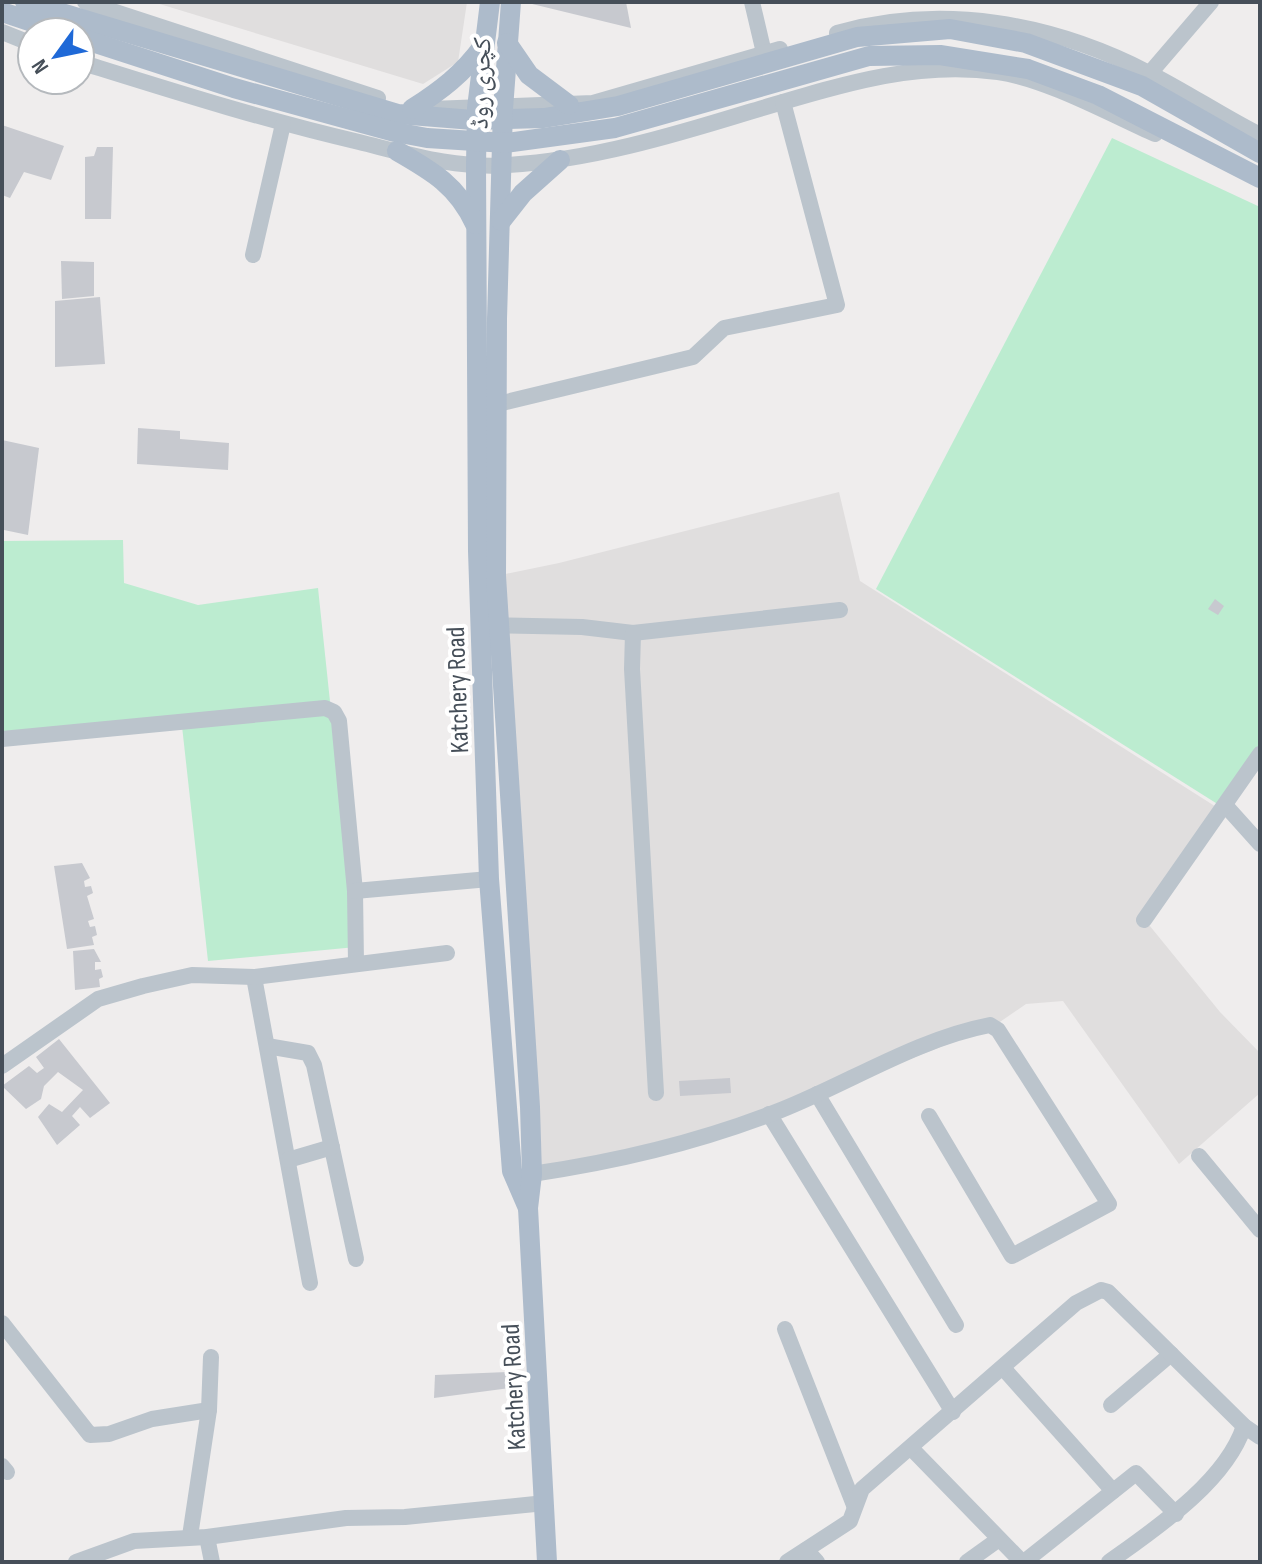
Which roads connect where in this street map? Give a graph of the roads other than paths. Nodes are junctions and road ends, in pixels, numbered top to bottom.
1 (25, 2) edge
2 (85, 2) edge
3 (490, 2) edge
4 (511, 2) edge
5 (752, 2) edge
6 (1211, 2) edge
7 (924, 10) edge
8 (486, 41) junction
9 (96, 43) edge
10 (507, 43) junction
11 (764, 53) junction
12 (96, 67) edge
13 (1150, 73) junction
14 (783, 102) junction
15 (569, 105) junction
16 (477, 108) junction
17 (412, 109) junction
18 (503, 109) junction
19 (283, 124) junction
20 (1260, 135) edge
21 (397, 151) junction
22 (1260, 153) edge
23 (560, 160) junction
24 (476, 165) junction
25 (504, 166) junction
26 (1260, 178) edge
27 (1260, 187) edge
28 (501, 221) junction
29 (479, 231) junction
30 (253, 255) dead end
31 (498, 404) junction
32 (487, 550) junction
33 (840, 610) dead end
34 (489, 625) junction
35 (633, 633) junction
36 (2, 739) edge
37 (1260, 754) edge
38 (509, 796) junction
39 (487, 798) junction
40 (1225, 805) junction
41 (1260, 844) edge
42 (489, 879) junction
43 (355, 891) junction
44 (1144, 920) dead end
45 (518, 943) junction
46 (493, 945) junction
47 (447, 953) dead end
48 (356, 963) junction
49 (254, 977) junction
50 (267, 1046) junction
51 (2, 1066) edge
52 (656, 1093) dead end
53 (817, 1094) junction
54 (530, 1107) junction
55 (505, 1110) junction
56 (769, 1114) junction
57 (929, 1116) dead end
58 (332, 1147) junction
59 (1199, 1156) dead end
60 (288, 1160) junction
61 (532, 1174) junction
62 (528, 1208) junction
63 (1260, 1230) edge
64 (356, 1259) dead end
65 (310, 1283) dead end
66 (2, 1323) edge
67 (956, 1325) dead end
68 (785, 1329) dead end
69 (1171, 1354) junction
70 (211, 1357) dead end
71 (1004, 1369) junction
72 (1111, 1405) dead end
73 (209, 1410) junction
74 (953, 1412) junction
75 (1244, 1426) junction
76 (1260, 1437) edge
77 (911, 1448) junction
78 (1113, 1491) junction
79 (545, 1503) junction
80 (854, 1505) junction
81 (1176, 1514) junction
82 (199, 1537) junction
83 (999, 1539) junction
84 (812, 1556) edge
85 (76, 1562) edge
86 (212, 1562) edge
87 (547, 1562) edge
88 (787, 1562) edge
89 (967, 1562) edge
90 (1023, 1562) edge
91 (1109, 1562) edge

1 - 22 main road
2 - 17 street
3 - 8 main road, کچری روڈ
4 - 10 main road, کچری روڈ
5 - 11 street
6 - 13 street
7 - 11 street
7 - 13 street
8 - 16 main road, کچری روڈ
8 - 17 main road
9 - 26 main road
10 - 15 main road
10 - 18 main road, کچری روڈ
11 - 15 street
12 - 19 street
13 - 20 street
14 - 23 street
14 - 27 street
14 - 31 street
15 - 18 street
16 - 17 street
16 - 18 street
16 - 24 main road, کچری روڈ
18 - 25 main road, کچری روڈ
19 - 21 street
19 - 30 street
21 - 24 street
21 - 29 main road
23 - 25 street
23 - 28 main road
24 - 25 street
24 - 29 main road, Katchery Road
25 - 28 main road, Katchery Road
28 - 31 main road, Katchery Road
29 - 32 main road, Katchery Road
31 - 32 main road, Katchery Road
32 - 34 main road, Katchery Road
33 - 35 street
34 - 35 street
34 - 38 main road, Katchery Road
34 - 39 main road, Katchery Road
35 - 52 street
36 - 43 street
37 - 40 street
38 - 39 main road
38 - 45 main road, Katchery Road
39 - 42 main road, Katchery Road
40 - 41 street
40 - 44 street
42 - 43 street
42 - 46 main road, Katchery Road
43 - 48 street
45 - 46 main road
45 - 54 main road, Katchery Road
46 - 55 main road, Katchery Road
47 - 48 street
48 - 49 street
49 - 50 street
49 - 51 street
50 - 58 street
50 - 60 street
53 - 56 street
53 - 57 street
53 - 67 street
54 - 55 main road
54 - 61 main road, Katchery Road
55 - 62 main road, Katchery Road
56 - 61 street
56 - 74 street
58 - 60 street
58 - 64 street
59 - 63 street
60 - 65 street
61 - 62 main road, Katchery Road
62 - 79 main road, Katchery Road
66 - 73 street
68 - 80 street
69 - 71 street
69 - 72 street
69 - 75 street
70 - 73 street
71 - 74 street
71 - 78 street
73 - 82 street
74 - 77 street
75 - 76 street
75 - 81 street
77 - 80 street
77 - 83 street
78 - 81 street
78 - 90 street
79 - 82 street
79 - 87 main road, Katchery Road
80 - 84 street
81 - 91 street
82 - 85 street
82 - 86 street
83 - 89 street
83 - 90 street
84 - 88 street

